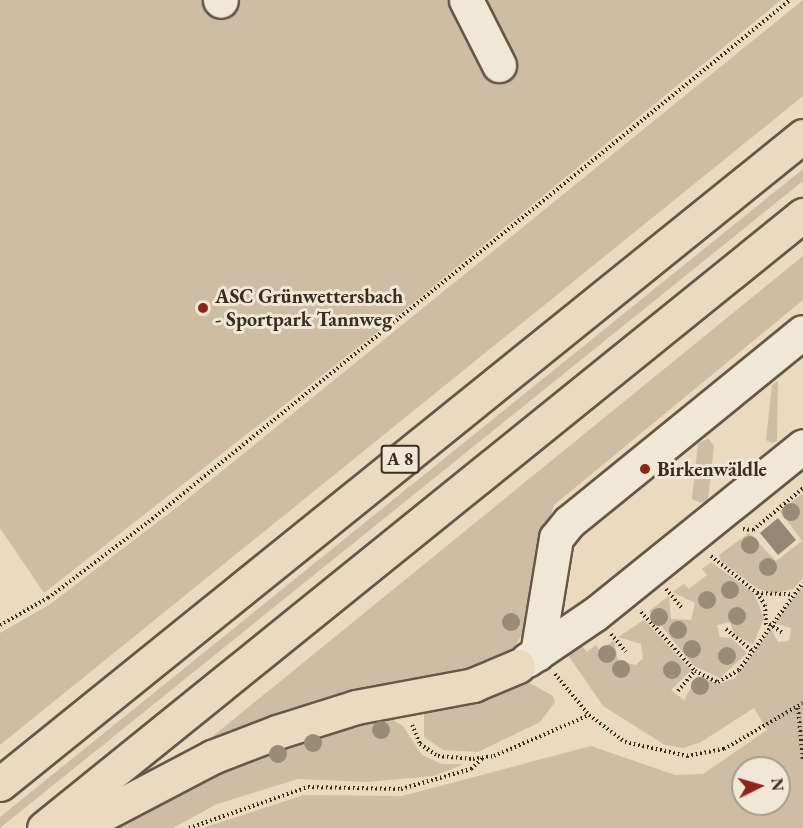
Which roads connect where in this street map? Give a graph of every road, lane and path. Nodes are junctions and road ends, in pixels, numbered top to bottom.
1 (466, 0) edge
2 (790, 0) edge
3 (499, 65) dead end
4 (803, 136) edge
5 (803, 215) edge
6 (803, 332) edge
7 (803, 447) edge
8 (803, 488) edge
9 (779, 508) dead end
10 (692, 536) junction
11 (803, 583) edge
12 (624, 591) junction
13 (757, 592) junction
14 (793, 594) junction
15 (0, 625) edge
16 (767, 626) junction
17 (726, 629) dead end
18 (783, 633) dead end
19 (753, 651) junction
20 (538, 666) junction
21 (695, 671) junction
22 (678, 691) dead end
23 (803, 703) edge
24 (798, 708) junction
25 (589, 715) junction
26 (415, 733) dead end
27 (483, 758) junction
28 (803, 761) edge
29 (0, 784) edge
30 (44, 828) edge
31 (78, 828) edge
32 (189, 828) edge

1 - 3 lane
2 - 15 path
4 - 29 highway, A 8
5 - 30 highway
6 - 20 lane
7 - 10 lane
8 - 9 path
10 - 12 lane
10 - 13 path
11 - 14 path
12 - 20 lane
12 - 21 path
13 - 14 path
13 - 16 path
14 - 16 path
16 - 18 path
16 - 19 path
17 - 19 path
19 - 21 path
20 - 25 path
20 - 31 highway
21 - 22 path
23 - 24 path
24 - 25 path
24 - 28 path
25 - 27 path
26 - 27 path
27 - 32 path

